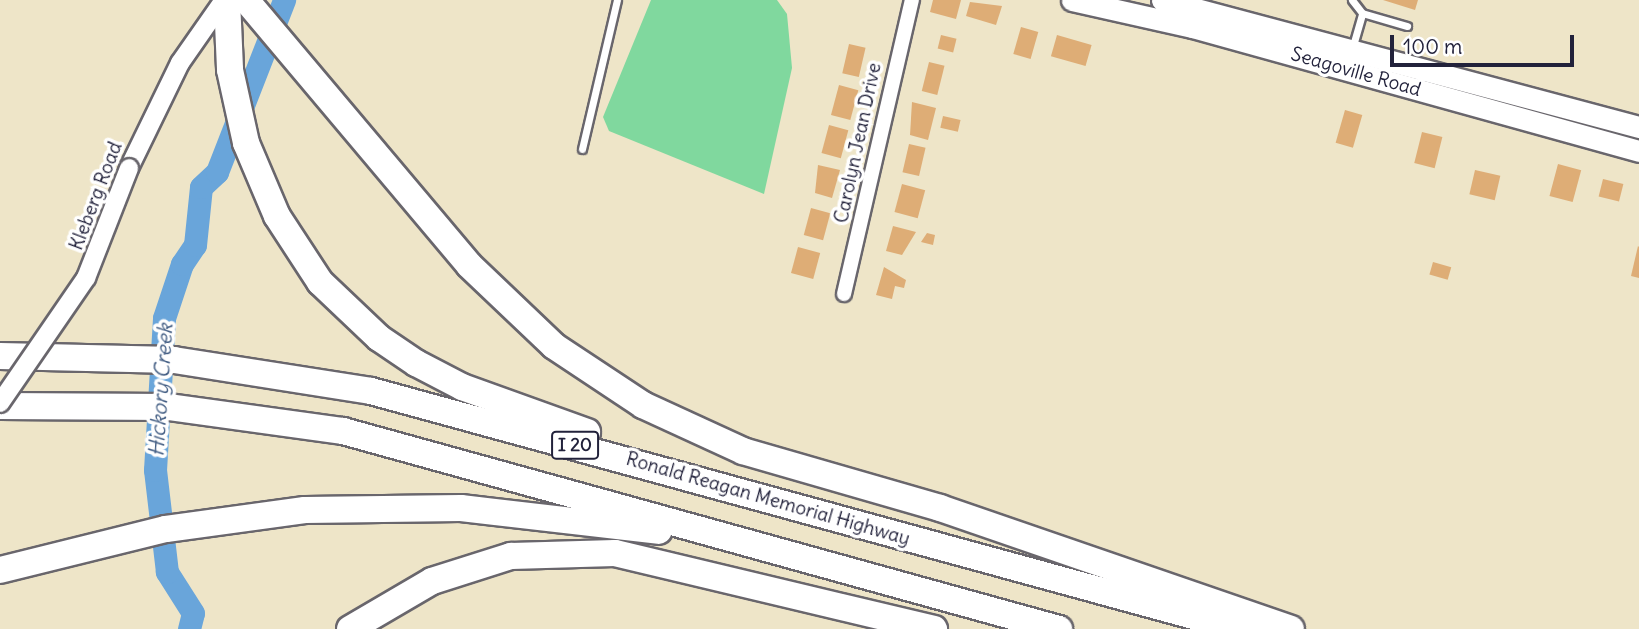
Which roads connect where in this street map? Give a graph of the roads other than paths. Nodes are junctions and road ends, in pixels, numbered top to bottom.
1 (226, 0) edge
2 (617, 0) edge
3 (912, 0) edge
4 (1072, 0) edge
5 (1162, 0) edge
6 (1352, 0) edge
7 (249, 4) edge
8 (1196, 12) edge
9 (1362, 13) junction
10 (1407, 26) dead end
11 (1349, 60) junction
12 (1639, 127) edge
13 (582, 149) dead end
14 (1639, 151) edge
15 (844, 294) dead end
16 (0, 356) edge
17 (0, 405) edge
18 (867, 527) junction
19 (0, 570) edge
20 (972, 604) junction
21 (350, 629) edge
22 (934, 629) edge
23 (1059, 629) edge
24 (1241, 629) edge
25 (1291, 629) edge

1 - 17 street, Kleberg Road, bridge
1 - 18 highway
2 - 13 lane
3 - 15 street, Carolyn Jean Drive
4 - 8 main road, Seagoville Road
5 - 8 main road, Seagoville Road
6 - 9 lane
7 - 25 highway
8 - 11 main road, Seagoville Road
9 - 10 lane
9 - 11 lane
11 - 12 main road, Seagoville Road
11 - 14 main road, Seagoville Road
16 - 18 highway, Ronald Reagan Memorial Highway / I 20
17 - 20 highway, I 20
18 - 24 highway, Ronald Reagan Memorial Highway / I 20
19 - 20 highway
20 - 23 highway, I 20
21 - 22 highway

